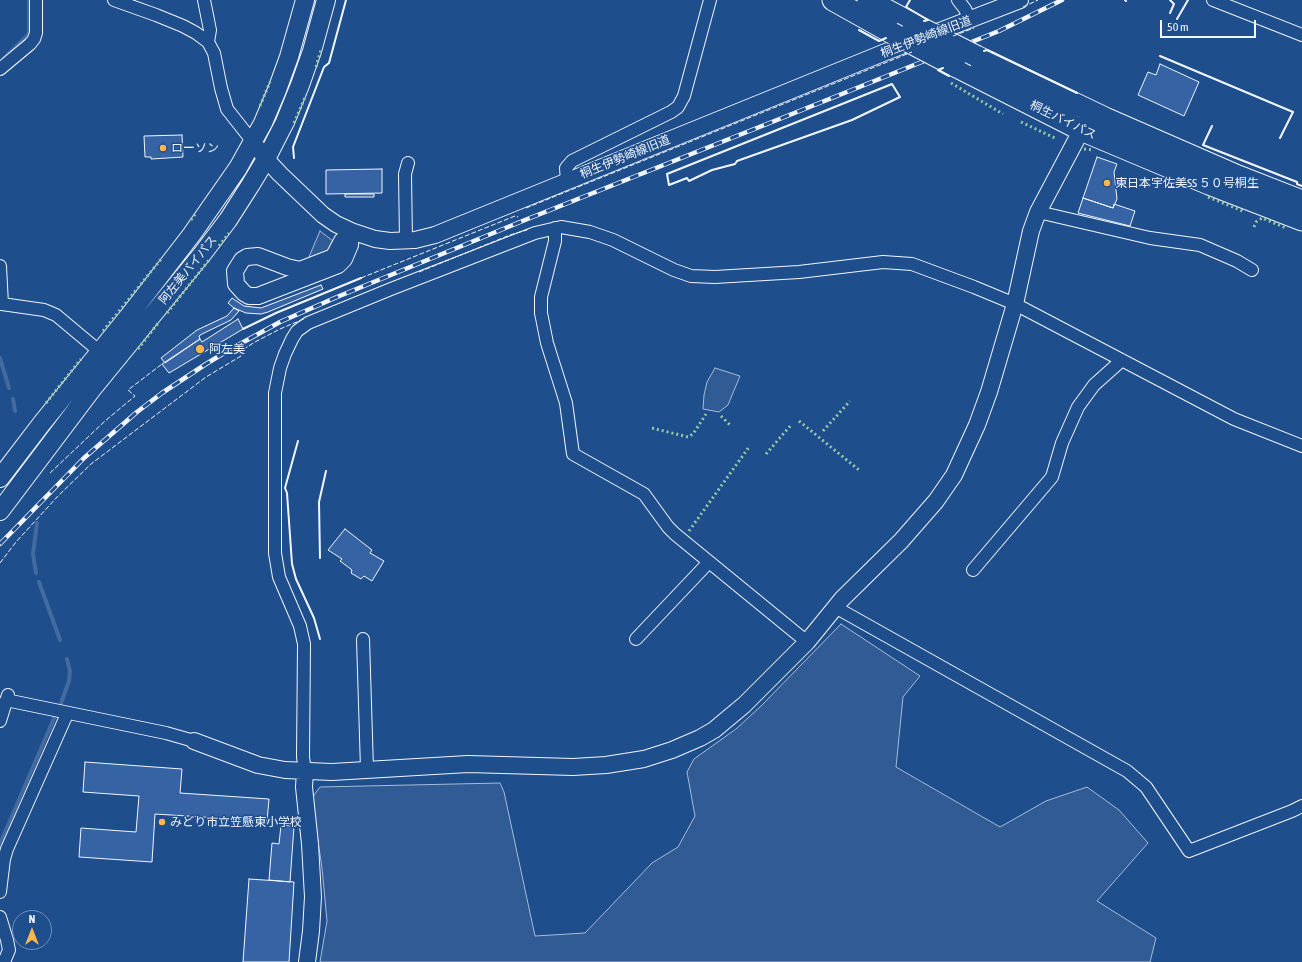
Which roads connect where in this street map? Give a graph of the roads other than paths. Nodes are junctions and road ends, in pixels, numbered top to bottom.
1 (36, 0) edge
2 (114, 0) edge
3 (204, 0) edge
4 (305, 0) edge
5 (326, 0) edge
6 (710, 0) edge
7 (833, 0) edge
8 (868, 0) edge
9 (958, 0) edge
10 (1020, 0) edge
11 (1213, 0) edge
12 (970, 20) junction
13 (1302, 34) edge
14 (208, 42) junction
15 (0, 69) edge
16 (1090, 112) junction
17 (1080, 130) junction
18 (253, 142) junction
19 (266, 160) junction
20 (408, 163) dead end
21 (567, 181) junction
22 (1302, 202) edge
23 (1038, 212) junction
24 (1302, 220) edge
25 (555, 228) junction
26 (351, 231) junction
27 (406, 241) junction
28 (0, 266) edge
29 (1252, 270) dead end
30 (1, 283) edge
31 (1015, 304) junction
32 (99, 351) junction
33 (1122, 360) junction
34 (1302, 446) edge
35 (0, 478) edge
36 (0, 511) edge
37 (710, 562) junction
38 (973, 570) dead end
39 (835, 607) junction
40 (363, 639) dead end
41 (636, 639) dead end
42 (807, 642) junction
43 (67, 714) junction
44 (0, 721) edge
45 (194, 741) joint
46 (367, 769) junction
47 (305, 771) junction
48 (1302, 806) edge
49 (2, 858) edge
50 (0, 892) edge
51 (0, 917) edge
52 (4, 962) edge
53 (308, 962) edge

1 - 15 street
2 - 14 street
3 - 14 street
4 - 18 main road, 阿左美バイパス
5 - 19 main road, 阿左美バイパス
6 - 21 street
7 - 17 highway, 桐生バイパス, bridge
8 - 16 highway, 桐生バイパス, bridge
9 - 12 street
10 - 12 street, 桐生伊勢崎線旧道
11 - 13 street
12 - 21 street, 桐生伊勢崎線旧道
14 - 18 street
16 - 17 street
16 - 22 highway, 桐生バイパス
17 - 23 street
17 - 24 highway, 桐生バイパス
18 - 19 street, 桐生伊勢崎線旧道
18 - 32 main road, 阿左美バイパス
19 - 26 street, 桐生伊勢崎線旧道
19 - 36 main road, 阿左美バイパス
20 - 27 street
21 - 27 street, 桐生伊勢崎線旧道
23 - 29 street
23 - 31 street
25 - 31 street
25 - 37 street
25 - 47 street
26 - 26 street
26 - 27 street, 桐生伊勢崎線旧道
28 - 30 street
30 - 32 street
31 - 33 street
31 - 39 street
32 - 35 main road, 阿左美バイパス
33 - 34 street
33 - 38 street
37 - 41 street
37 - 42 street
39 - 42 street
39 - 48 street
40 - 46 street
42 - 46 street
43 - 44 street
43 - 45 street
43 - 49 street
45 - 47 street
46 - 47 street
47 - 53 street
49 - 50 street
51 - 52 street

